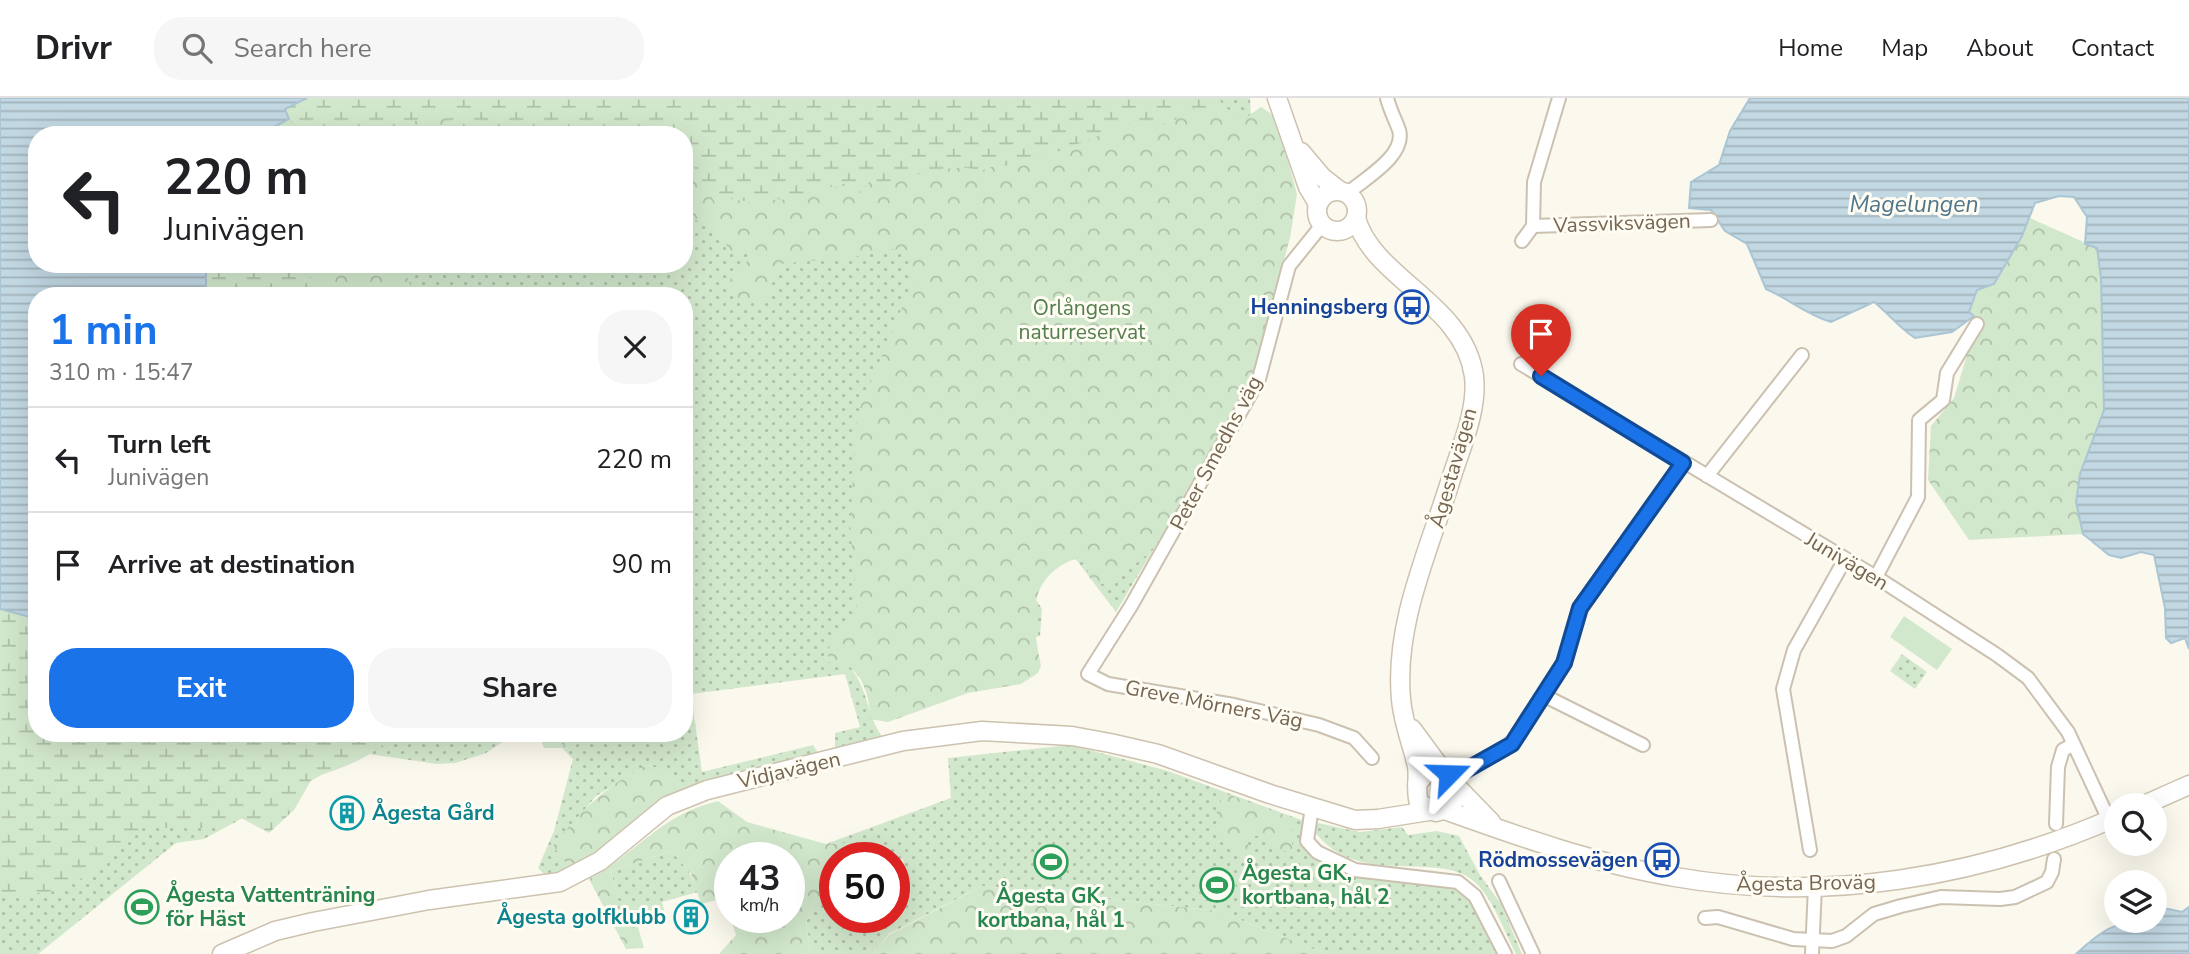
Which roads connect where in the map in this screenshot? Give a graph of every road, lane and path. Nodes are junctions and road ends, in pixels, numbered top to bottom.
1 (1277, 98) edge
2 (1387, 98) edge
3 (1559, 98) edge
4 (1295, 143) junction
5 (1346, 194) junction
6 (1318, 204) junction
7 (1711, 220) dead end
8 (1349, 224) junction
9 (1322, 225) junction
10 (1533, 226) junction
11 (1522, 241) dead end
12 (1977, 324) dead end
13 (1802, 355) dead end
14 (1521, 364) dead end
15 (1683, 463) junction
16 (1707, 476) junction
17 (1844, 561) junction
18 (1876, 577) junction
19 (1088, 674) joint
20 (1545, 696) junction
21 (1403, 714) junction
22 (1643, 745) dead end
23 (2072, 745) junction
24 (1371, 758) dead end
25 (1451, 779) junction
26 (2189, 785) edge
27 (1416, 788) junction
28 (2167, 795) edge
29 (2104, 804) edge
30 (1312, 807) junction
31 (1437, 810) junction
32 (1378, 820) junction
33 (2104, 822) edge
34 (2056, 824) dead end
35 (1495, 826) junction
36 (1810, 850) dead end
37 (2054, 859) dead end
38 (1499, 881) dead end
39 (1815, 886) junction
40 (1705, 918) dead end
41 (1813, 948) edge
42 (222, 954) edge
43 (1505, 954) edge
44 (1533, 954) edge

1 - 4 main road
2 - 5 street
3 - 10 street
4 - 5 main road
4 - 6 main road
5 - 6 main road
5 - 8 main road
6 - 9 main road
7 - 10 street, Vassviksvägen
8 - 9 main road
8 - 21 main road, Ågestavägen
9 - 19 street, Peter Smedhs väg
10 - 11 street
12 - 18 street
13 - 16 street
14 - 15 street, Junivägen
15 - 16 street, Junivägen
15 - 20 street
16 - 17 street, Junivägen
17 - 18 street, Junivägen
17 - 36 street
18 - 23 street, Junivägen
19 - 24 street, Greve Mörners Väg
20 - 22 street
20 - 25 street
21 - 25 main road
21 - 27 main road, Ågestavägen
23 - 29 street, Junivägen
23 - 34 street
25 - 27 main road
25 - 31 main road
25 - 35 main road, Ågesta Broväg
26 - 28 main road
27 - 31 main road
27 - 32 main road
30 - 32 main road, Vidjavägen
30 - 42 main road, Vidjavägen
30 - 43 street
31 - 32 main road, Vidjavägen
31 - 35 main road, Ågesta Broväg
33 - 39 main road, Ågesta Broväg
35 - 39 main road, Ågesta Broväg
37 - 41 street
38 - 44 street
39 - 41 street
40 - 41 street

